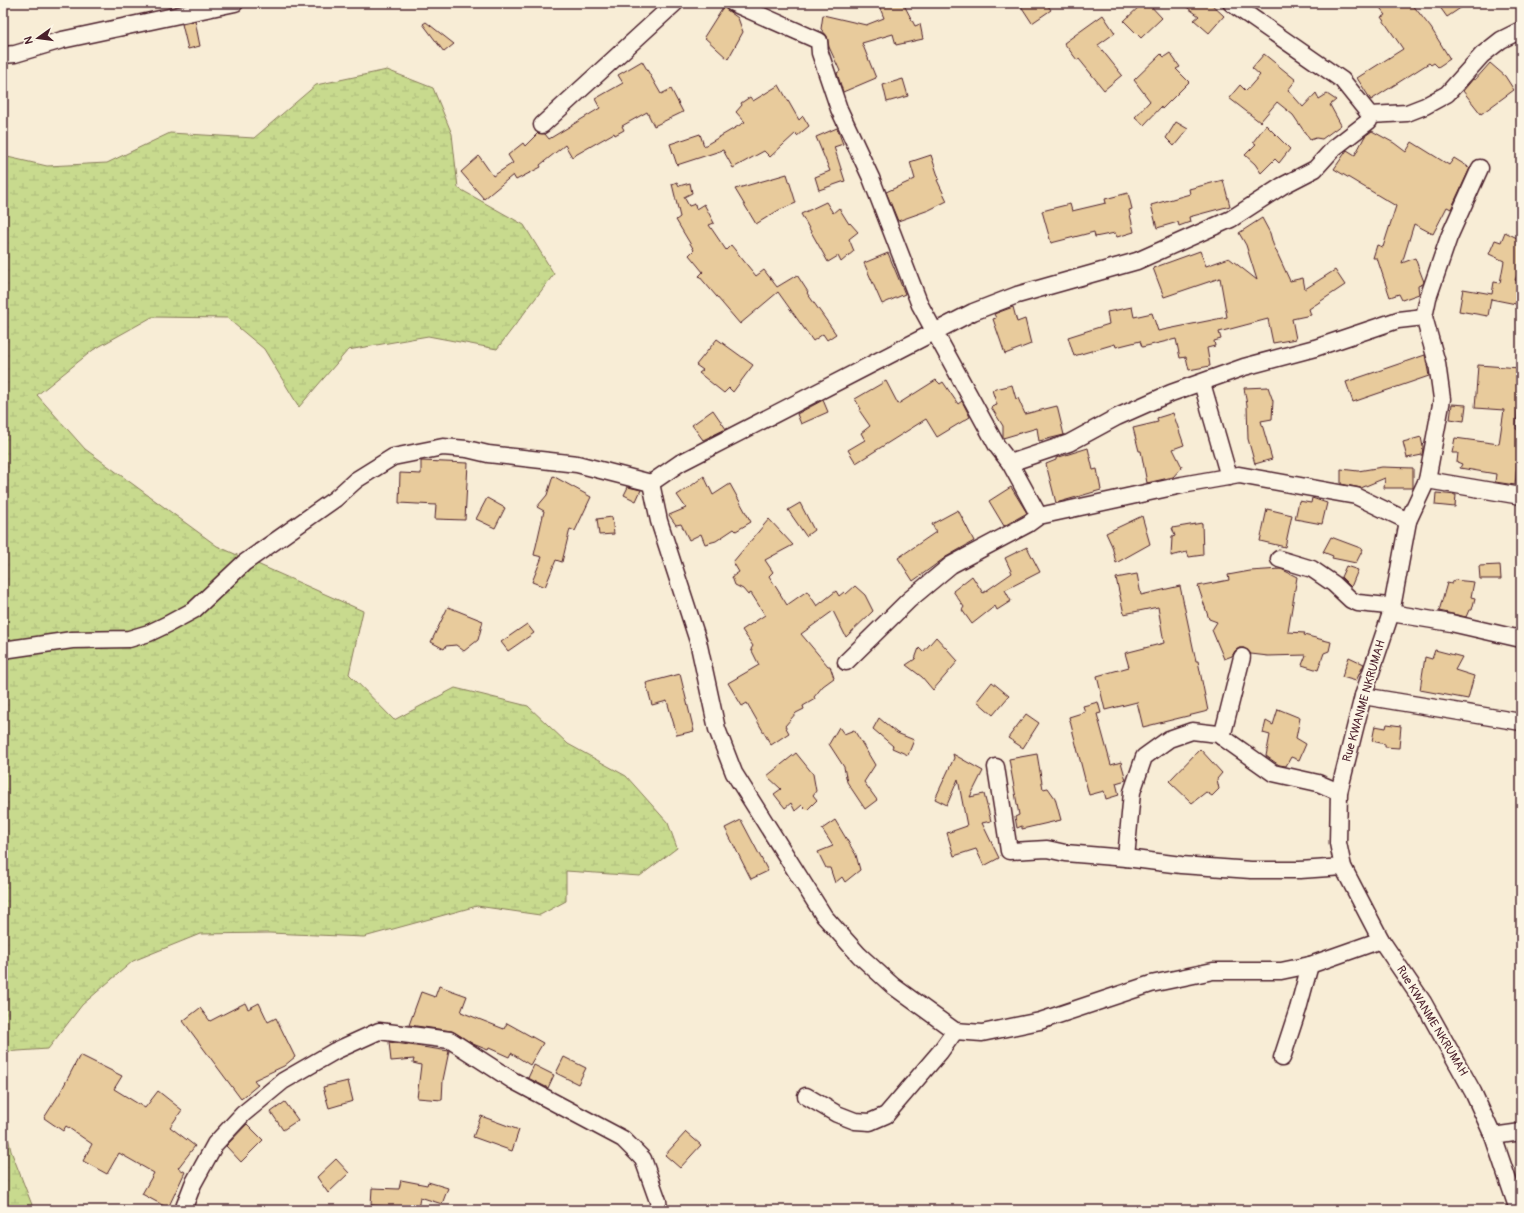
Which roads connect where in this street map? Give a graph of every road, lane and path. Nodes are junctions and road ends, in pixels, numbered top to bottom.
1 (235, 3) edge
2 (675, 3) edge
3 (733, 3) edge
4 (1231, 3) edge
5 (1521, 30) edge
6 (3, 55) edge
7 (1370, 115) junction
8 (542, 125) dead end
9 (1480, 168) dead end
10 (1424, 317) junction
11 (933, 332) junction
12 (1202, 383) junction
13 (1010, 463) junction
14 (1228, 476) junction
15 (1427, 480) junction
16 (651, 483) junction
17 (1521, 496) edge
18 (1039, 516) junction
19 (1408, 521) junction
20 (1279, 559) dead end
21 (1391, 613) junction
22 (1521, 639) edge
23 (3, 650) edge
24 (1242, 657) dead end
25 (846, 662) dead end
26 (1363, 696) junction
27 (1521, 722) edge
28 (1222, 737) junction
29 (996, 766) dead end
30 (1339, 792) junction
31 (1126, 858) junction
32 (1343, 867) junction
33 (1381, 940) junction
34 (1310, 964) junction
35 (955, 1031) junction
36 (1282, 1058) dead end
37 (806, 1096) dead end
38 (1521, 1132) edge
39 (1493, 1136) junction
40 (183, 1210) edge
41 (659, 1210) edge
42 (1518, 1210) edge

1 - 6 street
2 - 8 street
3 - 11 street
4 - 7 street
5 - 7 street
7 - 11 street
9 - 10 street, Rue KWANME NKRUMAH
10 - 12 street
10 - 15 street, Rue KWANME NKRUMAH
11 - 13 street
11 - 16 street
12 - 13 street
12 - 14 street
13 - 18 street
14 - 18 street
14 - 19 street
15 - 17 street
15 - 19 street, Rue KWANME NKRUMAH
16 - 23 street
16 - 35 street
18 - 25 street
19 - 21 street, Rue KWANME NKRUMAH
20 - 21 street
21 - 22 street
21 - 26 street, Rue KWANME NKRUMAH
24 - 28 street
26 - 27 street
26 - 30 street, Rue KWANME NKRUMAH
28 - 30 street
28 - 31 street
29 - 31 street
30 - 32 street, Rue KWANME NKRUMAH
31 - 32 street
32 - 33 street, Rue KWANME NKRUMAH
33 - 34 street
33 - 39 street, Rue KWANME NKRUMAH
34 - 35 street
34 - 36 street
35 - 37 street
38 - 39 street
39 - 42 street, Rue KWANME NKRUMAH
40 - 41 street

